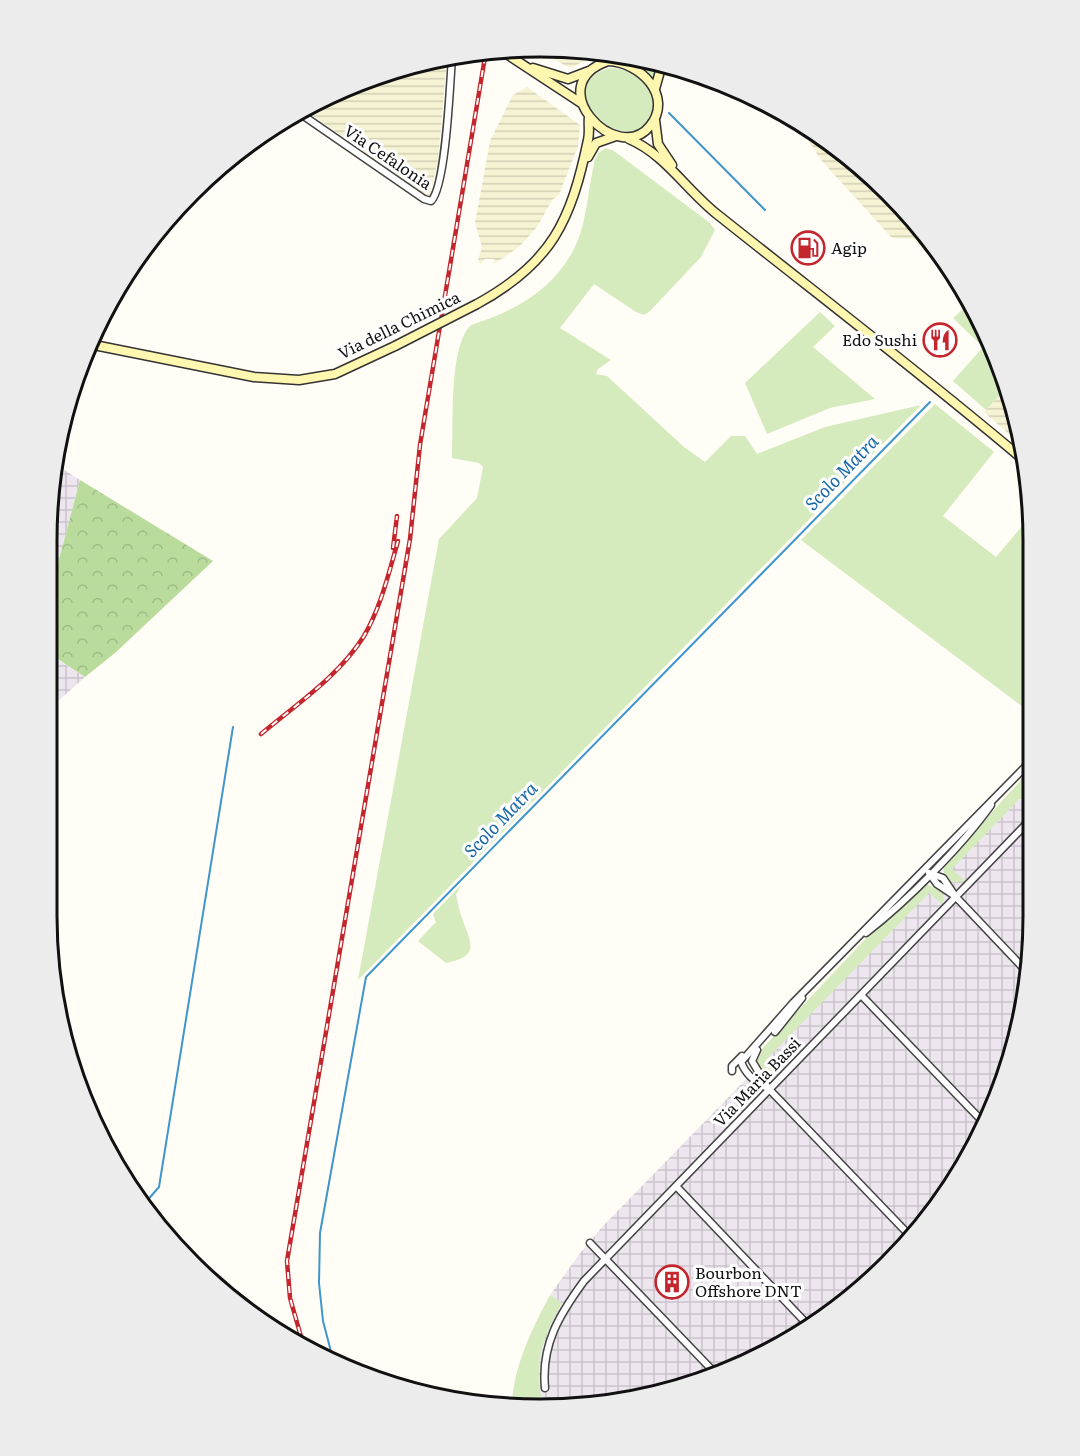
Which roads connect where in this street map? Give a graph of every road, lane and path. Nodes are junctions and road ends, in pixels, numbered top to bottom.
1 (513, 58) edge
2 (607, 62) edge
3 (618, 63) edge
4 (451, 65) edge
5 (523, 65) junction
6 (633, 67) joint
7 (590, 71) junction
8 (660, 72) edge
9 (655, 89) junction
10 (581, 104) junction
11 (589, 117) junction
12 (306, 118) edge
13 (655, 120) junction
14 (616, 136) junction
15 (629, 138) junction
16 (580, 173) junction
17 (685, 185) junction
18 (98, 346) edge
19 (1015, 453) edge
20 (1023, 769) edge
21 (996, 797) junction
22 (1023, 827) edge
23 (963, 828) junction
24 (940, 863) junction
25 (929, 873) junction
26 (943, 878) junction
27 (921, 882) junction
28 (937, 884) junction
29 (955, 896) junction
30 (886, 908) junction
31 (856, 941) junction
32 (1020, 965) edge
33 (807, 991) junction
34 (862, 996) junction
35 (778, 1019) junction
36 (744, 1070) junction
37 (768, 1088) junction
38 (979, 1117) edge
39 (675, 1186) junction
40 (905, 1231) edge
41 (590, 1243) dead end
42 (605, 1258) junction
43 (804, 1321) edge
44 (710, 1368) edge
45 (545, 1389) dead end

1 - 5 main road
2 - 7 main road
3 - 6 main road
4 - 12 street, Via Cefalonia
5 - 7 main road
5 - 10 main road
6 - 9 main road
7 - 10 main road
8 - 9 main road
9 - 13 main road
10 - 11 main road
11 - 14 main road
11 - 16 main road, Via della Chimica
13 - 15 main road
13 - 17 main road
14 - 15 main road
14 - 16 main road, Via della Chimica
15 - 17 main road
16 - 18 main road, Via della Chimica, bridge
17 - 19 main road
20 - 21 street
21 - 23 street
21 - 24 street
22 - 29 street, Via Maria Bassi
23 - 25 street
23 - 30 street
24 - 25 street
24 - 26 street
25 - 26 street
25 - 27 street
25 - 28 street
25 - 30 street
26 - 29 street
27 - 28 street
27 - 31 street
28 - 29 street
29 - 32 street
29 - 34 street, Via Maria Bassi
30 - 31 street
31 - 33 street
33 - 35 street
33 - 37 street
34 - 37 street, Via Maria Bassi
34 - 38 street
35 - 36 street
35 - 36 street
36 - 37 street
37 - 39 street, Via Maria Bassi
37 - 40 street
39 - 42 street, Via Maria Bassi
39 - 43 street
41 - 42 street
42 - 44 street
42 - 45 street, Via Maria Bassi

